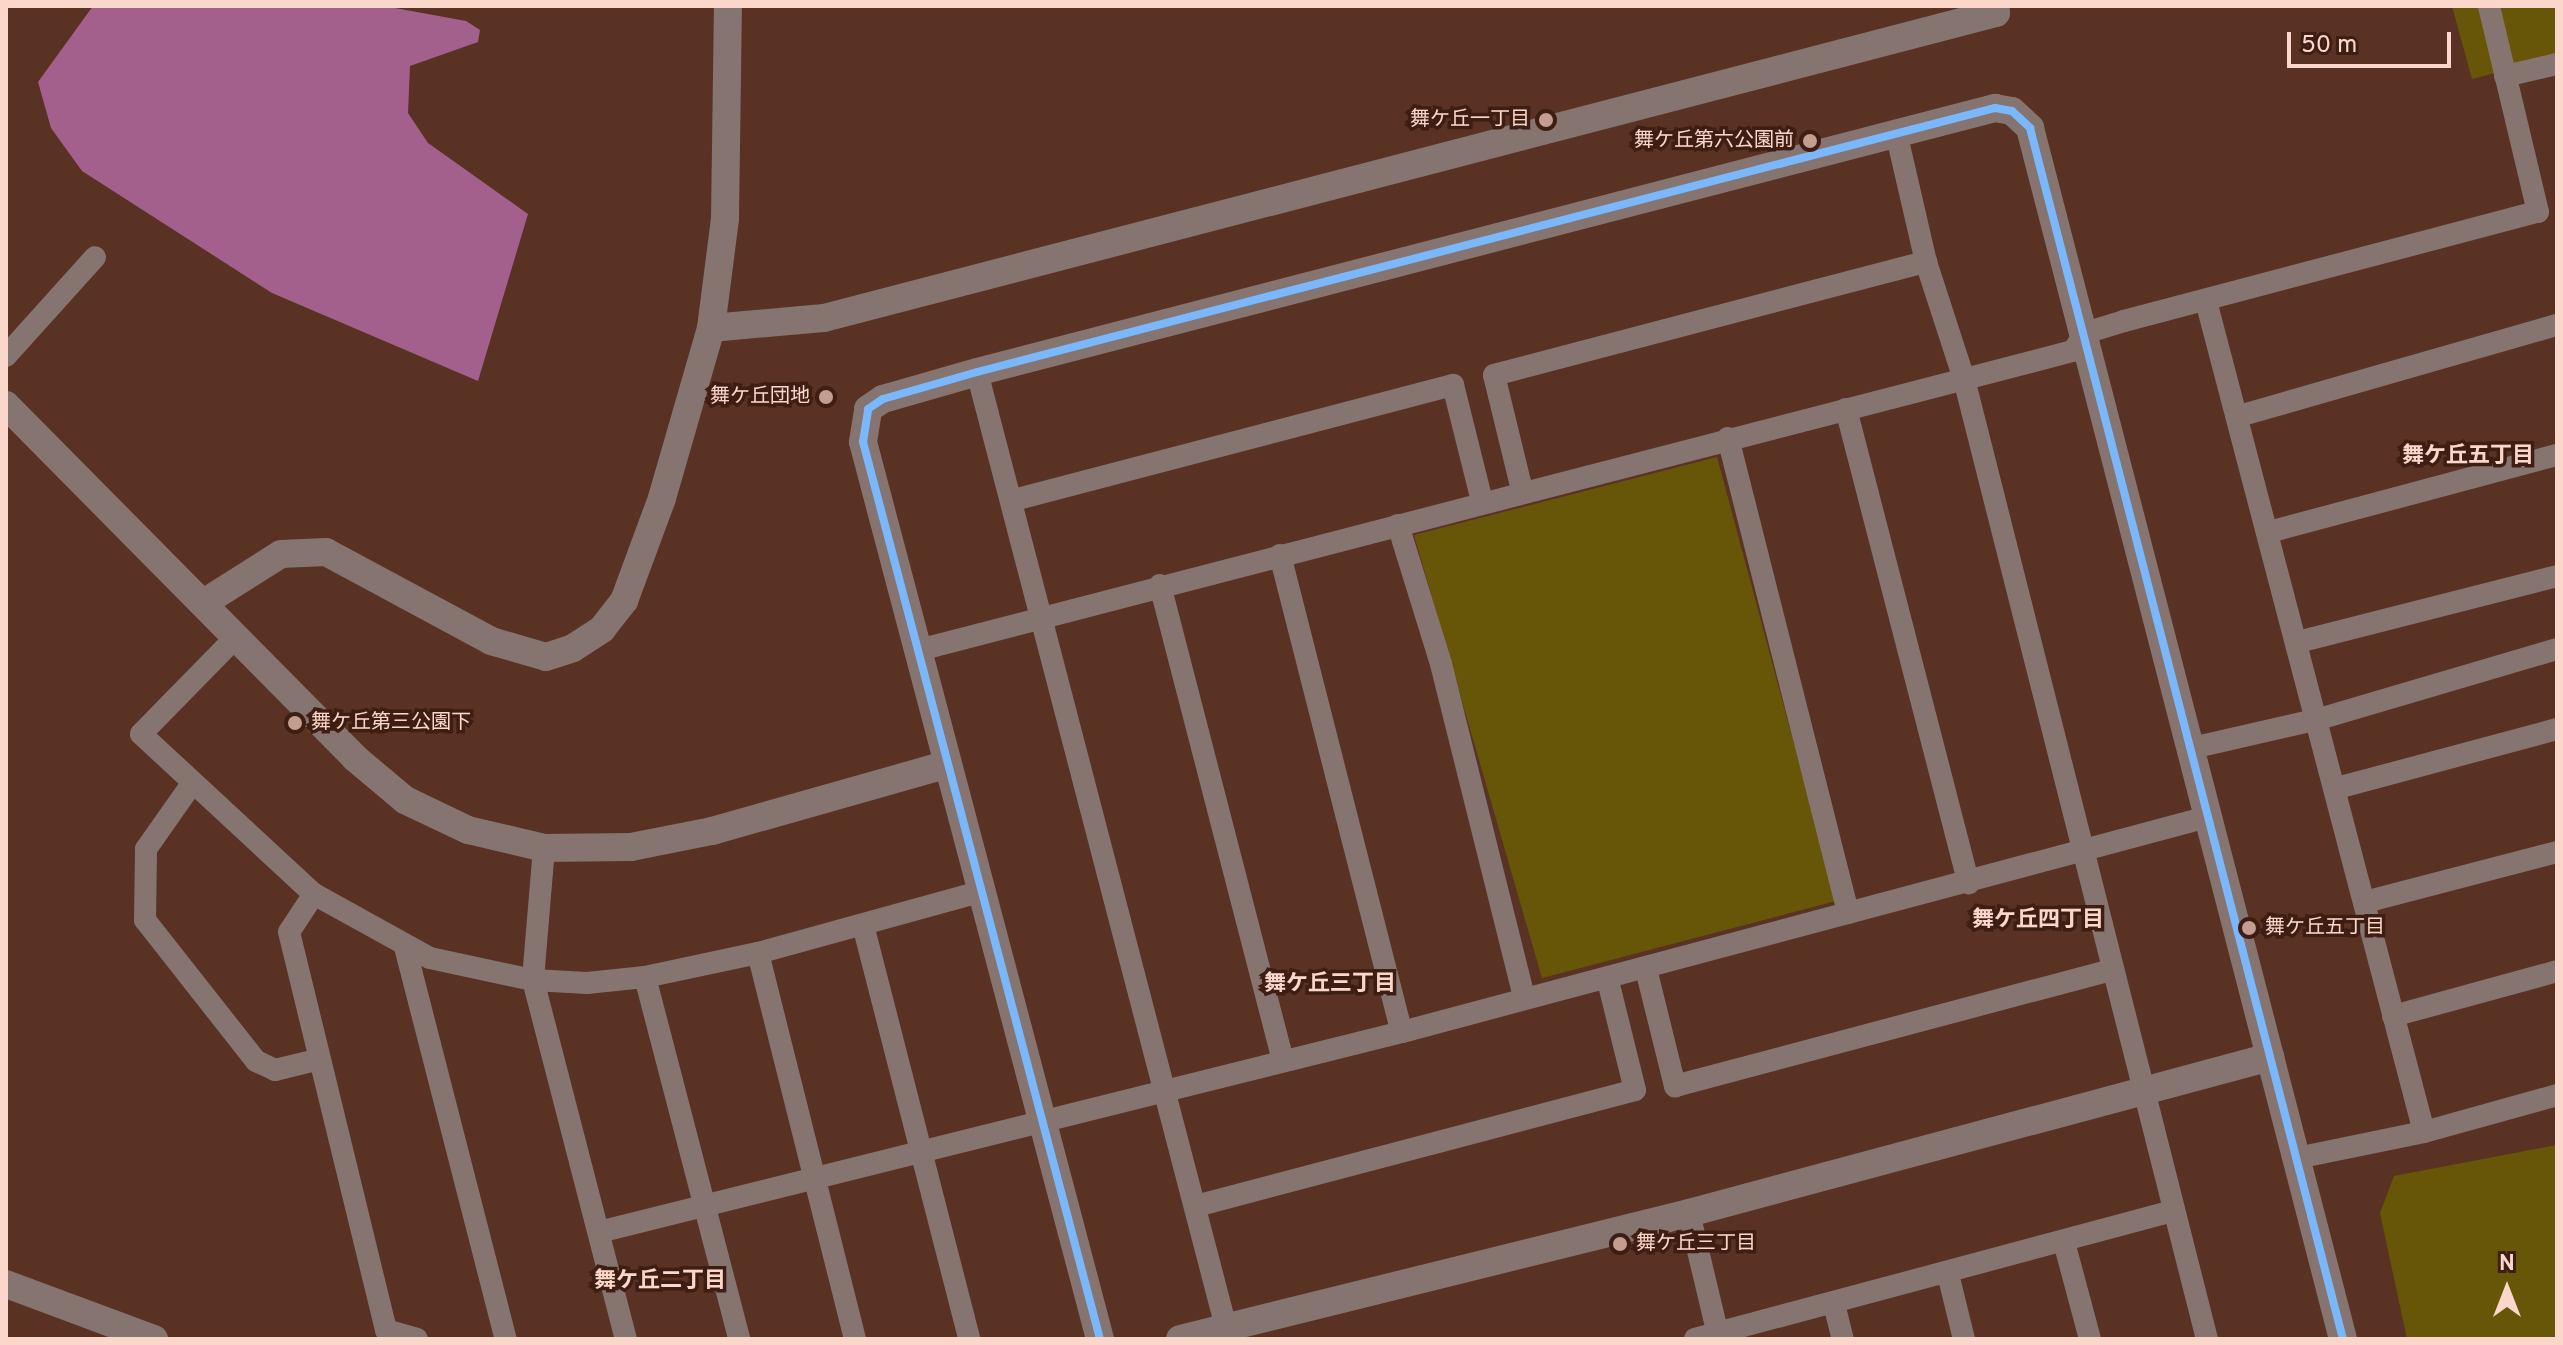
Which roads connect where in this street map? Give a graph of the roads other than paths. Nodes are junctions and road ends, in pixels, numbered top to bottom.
1 (728, 6) edge
2 (1995, 6) edge
3 (2489, 6) edge
4 (2557, 64) edge
5 (2505, 76) junction
6 (1896, 132) junction
7 (95, 257) dead end
8 (1926, 262) junction
9 (2206, 301) junction
10 (2557, 325) edge
11 (711, 328) junction
12 (2085, 333) junction
13 (6, 356) edge
14 (977, 372) junction
15 (1964, 379) junction
16 (6, 405) edge
17 (1846, 409) junction
18 (2239, 416) junction
19 (1728, 438) junction
20 (2557, 455) edge
21 (1522, 490) junction
22 (1014, 500) junction
23 (1482, 501) junction
24 (1398, 525) junction
25 (2269, 532) junction
26 (1280, 555) junction
27 (2557, 576) edge
28 (1160, 585) junction
29 (205, 602) junction
30 (1041, 616) junction
31 (235, 638) junction
32 (2298, 642) junction
33 (2557, 649) edge
34 (919, 650) junction
35 (2319, 719) junction
36 (2557, 729) edge
37 (2192, 748) junction
38 (946, 765) junction
39 (191, 785) junction
40 (2337, 788) junction
41 (2207, 817) junction
42 (544, 848) junction
43 (2557, 852) edge
44 (2083, 854) junction
45 (1969, 883) junction
46 (980, 892) junction
47 (314, 894) junction
48 (2365, 902) junction
49 (1848, 913) junction
50 (863, 925) junction
51 (405, 947) junction
52 (758, 953) junction
53 (1646, 969) junction
54 (2112, 970) junction
55 (2557, 971) edge
56 (645, 977) junction
57 (1607, 977) junction
58 (533, 980) junction
59 (1524, 996) junction
60 (2393, 1016) junction
61 (1402, 1032) junction
62 (2270, 1057) junction
63 (320, 1059) junction
64 (1283, 1059) junction
65 (1167, 1090) junction
66 (2145, 1093) junction
67 (2557, 1095) edge
68 (1041, 1123) junction
69 (2424, 1132) junction
70 (922, 1152) junction
71 (2297, 1158) junction
72 (814, 1178) junction
73 (705, 1206) junction
74 (1196, 1206) junction
75 (2173, 1211) junction
76 (1689, 1213) junction
77 (599, 1232) junction
78 (2064, 1242) junction
79 (1948, 1274) junction
80 (6, 1284) edge
81 (1834, 1304) junction
82 (1228, 1333) edge
83 (1718, 1336) edge
84 (154, 1339) edge
85 (417, 1339) edge
86 (506, 1339) edge
87 (626, 1339) edge
88 (739, 1339) edge
89 (855, 1339) edge
90 (969, 1339) edge
91 (1100, 1339) edge
92 (1180, 1339) edge
93 (1695, 1339) edge
94 (1843, 1339) edge
95 (1964, 1339) edge
96 (2090, 1339) edge
97 (2207, 1339) edge
98 (2343, 1339) edge

1 - 11 street
2 - 11 street
3 - 5 street
4 - 5 street
5 - 9 street
6 - 8 street
6 - 12 street
6 - 14 street
7 - 13 street
8 - 15 street
8 - 21 street
9 - 12 street
9 - 18 street
10 - 18 street
11 - 29 street
12 - 15 street
12 - 37 street
14 - 22 street
14 - 34 street
15 - 17 street
15 - 44 street
16 - 29 street
17 - 19 street
17 - 45 street
18 - 25 street
19 - 21 street
19 - 49 street
20 - 25 street
21 - 23 street
22 - 23 street
22 - 30 street
23 - 24 street
24 - 26 street
24 - 59 street
25 - 32 street
26 - 28 street
26 - 61 street
27 - 32 street
28 - 30 street
28 - 64 street
29 - 31 street
30 - 34 street
30 - 65 street
31 - 39 street
31 - 42 street
32 - 35 street
33 - 35 street
34 - 38 street
35 - 37 street
35 - 40 street
36 - 40 street
37 - 41 street
38 - 42 street
38 - 46 street
39 - 47 street
39 - 63 street
40 - 48 street
41 - 44 street
41 - 62 street
42 - 58 street
43 - 48 street
44 - 45 street
44 - 54 street
45 - 49 street
46 - 50 street
46 - 68 street
47 - 51 street
47 - 63 street
48 - 60 street
49 - 53 street
50 - 52 street
50 - 70 street
51 - 58 street
51 - 86 street
52 - 56 street
52 - 72 street
53 - 54 street
53 - 57 street
54 - 66 street
55 - 60 street
56 - 58 street
56 - 73 street
57 - 59 street
57 - 74 street
58 - 77 street
59 - 61 street
60 - 69 street
61 - 64 street
62 - 66 street
62 - 71 street
63 - 85 street
64 - 65 street
65 - 68 street
65 - 74 street
66 - 75 street
66 - 76 street
67 - 69 street
68 - 70 street
68 - 91 street
69 - 71 street
70 - 72 street
70 - 90 street
71 - 98 street
72 - 73 street
72 - 89 street
73 - 77 street
73 - 88 street
74 - 82 street
75 - 78 street
75 - 97 street
76 - 82 street
76 - 83 street
77 - 87 street
78 - 79 street
78 - 96 street
79 - 81 street
79 - 95 street
80 - 84 street
81 - 83 street
81 - 94 street
82 - 92 street
83 - 93 street

